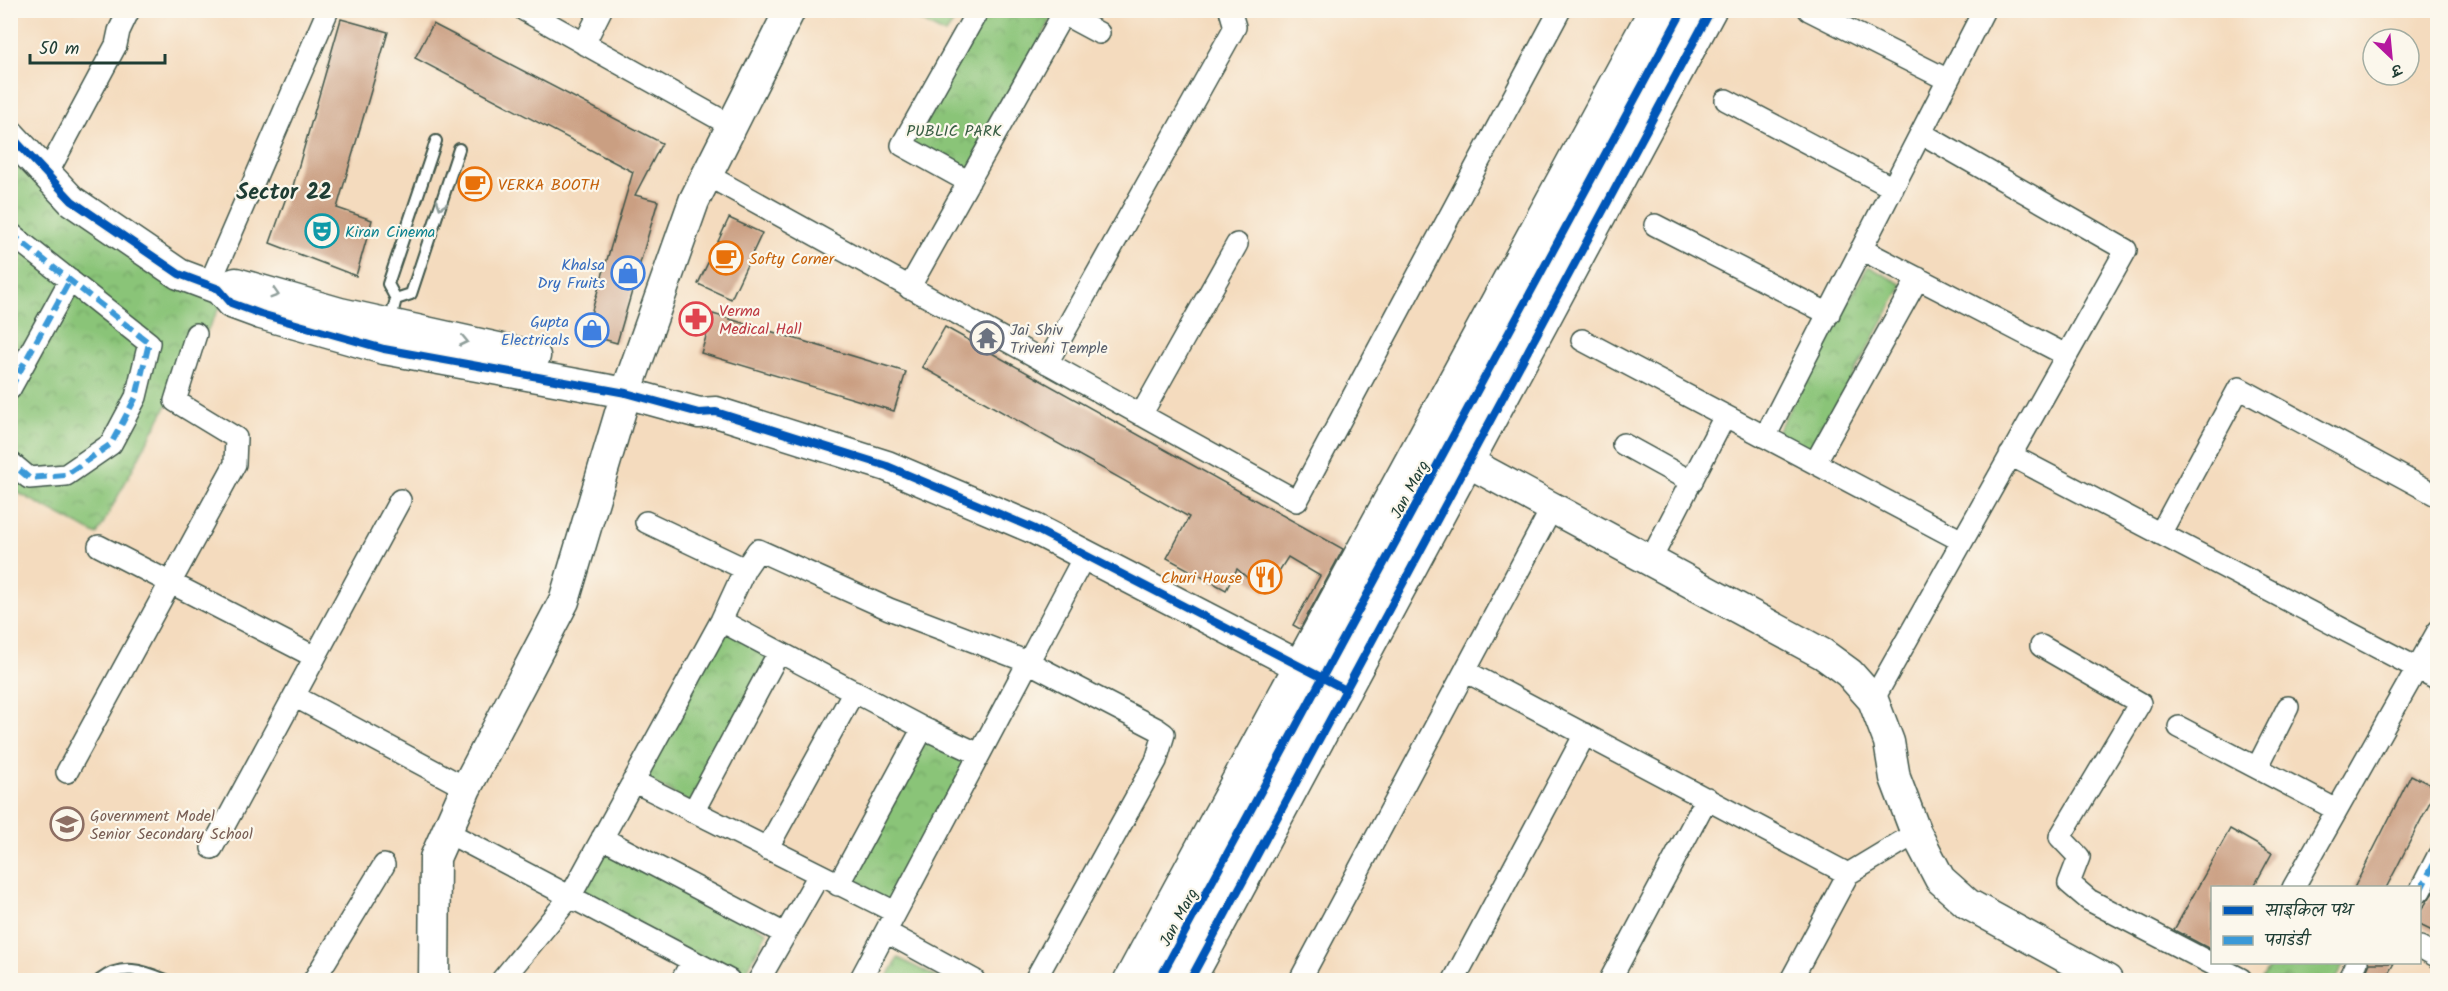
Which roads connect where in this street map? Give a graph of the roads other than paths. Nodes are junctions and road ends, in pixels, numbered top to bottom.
1 (129, 10) edge
2 (328, 10) edge
3 (524, 10) edge
4 (601, 10) edge
5 (790, 10) edge
6 (978, 10) edge
7 (1230, 10) edge
8 (1560, 10) edge
9 (1653, 10) edge
10 (1683, 10) edge
11 (1711, 10) edge
12 (1809, 10) edge
13 (1984, 10) edge
14 (1060, 12) edge
15 (1099, 33) dead end
16 (584, 44) junction
17 (1948, 80) junction
18 (1726, 100) dead end
19 (732, 126) junction
20 (1921, 133) junction
21 (10, 135) edge
22 (436, 141) dead end
23 (459, 149) dead end
24 (47, 174) junction
25 (707, 175) junction
26 (969, 182) junction
27 (1893, 188) junction
28 (1655, 225) dead end
29 (10, 233) edge
30 (1237, 244) dead end
31 (1862, 249) junction
32 (1918, 278) junction
33 (70, 280) junction
34 (214, 287) junction
35 (909, 288) junction
36 (1829, 314) junction
37 (389, 329) junction
38 (196, 334) dead end
39 (1582, 340) dead end
40 (2066, 356) junction
41 (1047, 363) junction
42 (628, 385) junction
43 (10, 389) edge
44 (1141, 415) junction
45 (1725, 416) junction
46 (1765, 437) junction
47 (1623, 444) dead end
48 (2010, 455) junction
49 (1457, 456) junction
50 (10, 462) edge
51 (1815, 463) junction
52 (1692, 482) junction
53 (2438, 496) edge
54 (400, 500) dead end
55 (1552, 508) junction
56 (646, 522) dead end
57 (2160, 534) junction
58 (1962, 541) junction
59 (99, 546) dead end
60 (1085, 555) junction
61 (1650, 561) junction
62 (745, 568) junction
63 (170, 582) junction
64 (721, 621) junction
65 (2438, 631) edge
66 (2041, 646) dead end
67 (779, 652) junction
68 (315, 657) junction
69 (1028, 662) junction
70 (2416, 668) junction
71 (1465, 670) junction
72 (1322, 678) junction
73 (2438, 679) edge
74 (854, 691) junction
75 (294, 696) junction
76 (1873, 699) junction
77 (2288, 707) dead end
78 (2179, 727) dead end
79 (923, 728) junction
80 (1585, 734) junction
81 (979, 754) junction
82 (2257, 768) junction
83 (67, 772) dead end
84 (633, 782) junction
85 (466, 788) junction
86 (1707, 798) junction
87 (2337, 810) junction
88 (693, 812) junction
89 (447, 832) junction
90 (1916, 833) junction
91 (602, 838) junction
92 (212, 848) dead end
93 (767, 849) junction
94 (2438, 856) edge
95 (384, 865) dead end
96 (1848, 874) junction
97 (828, 880) junction
98 (2299, 886) edge
99 (2421, 889) edge
100 (570, 897) junction
101 (895, 912) junction
102 (886, 932) junction
103 (785, 934) junction
104 (2421, 948) edge
105 (2438, 957) edge
106 (2211, 958) edge
107 (692, 961) junction
108 (2223, 964) edge
109 (2356, 964) edge
110 (2244, 974) edge
111 (1308, 978) edge
112 (100, 981) edge
113 (166, 981) edge
114 (314, 981) edge
115 (434, 981) edge
116 (502, 981) edge
117 (682, 981) edge
118 (729, 981) edge
119 (759, 981) edge
120 (860, 981) edge
121 (974, 981) edge
122 (1035, 981) edge
123 (1129, 981) edge
124 (1159, 981) edge
125 (1190, 981) edge
126 (1454, 981) edge
127 (1610, 981) edge
128 (1791, 981) edge
129 (2107, 981) edge
130 (2348, 981) edge

1 - 24 street
2 - 34 street
3 - 16 street
4 - 16 street
5 - 19 street
6 - 26 street
7 - 41 street
8 - 44 street
9 - 72 street
10 - 49 street, Jan Marg
11 - 49 street, Jan Marg
12 - 17 street
13 - 17 street
14 - 15 street
14 - 26 street
16 - 19 street
17 - 20 street
18 - 27 street
19 - 25 street
20 - 27 street
20 - 40 street
21 - 24 street
22 - 37 lane
23 -> 37 lane
24 - 34 street
25 - 35 street
25 - 42 street
26 - 35 street
27 - 31 street
28 - 36 street
29 - 33 street
30 - 44 street
31 - 32 street
31 - 36 street
32 - 40 street
32 - 51 street
33 - 43 street
33 - 50 street
34 - 37 street
35 - 41 street
36 - 46 street
37 - 42 street
38 - 63 street
39 - 45 street
40 - 48 street
41 - 44 street
42 - 60 street
42 - 85 street
45 - 46 street
45 - 52 street
46 - 51 street
47 - 52 street
48 - 57 street
48 - 58 street
49 - 55 street
49 - 72 street, Jan Marg
51 - 58 street
52 - 61 street
53 - 57 street
54 - 68 street
55 - 61 street
55 - 71 street
56 - 62 street
57 - 70 street
58 - 76 street
59 - 63 street
60 - 69 street
60 - 72 street
61 - 76 street
62 - 64 street
62 - 69 street
63 - 68 street
63 - 83 street
64 - 67 street
64 - 84 street
65 - 70 street
66 - 106 street
67 - 74 street
67 - 88 street
68 - 75 street
69 - 81 street
69 - 122 street
70 - 73 street
70 - 87 street
71 - 80 street
71 - 111 street
72 - 123 street
72 - 124 street, Jan Marg
72 - 125 street, Jan Marg
74 - 79 street
74 - 93 street
75 - 85 street
75 - 92 street
76 - 90 street
77 - 82 street
78 - 82 street
79 - 81 street
79 - 97 street
80 - 86 street
80 - 126 street
81 - 101 street
82 - 87 street
84 - 88 street
84 - 91 street
85 - 89 street
86 - 96 street
86 - 127 street
87 - 98 street
88 - 93 street
89 - 100 street
89 - 115 street
90 - 96 street
90 - 129 street
91 - 100 street
91 - 103 street
93 - 97 street
94 - 99 street
95 - 114 street
96 - 128 street
97 - 101 street
97 - 103 street
100 - 107 street
100 - 116 street
101 - 102 street
102 - 120 street
102 - 121 street
103 - 119 street
104 - 105 street
107 - 117 street
107 - 118 street
108 - 110 street
109 - 130 street
112 - 113 lane

